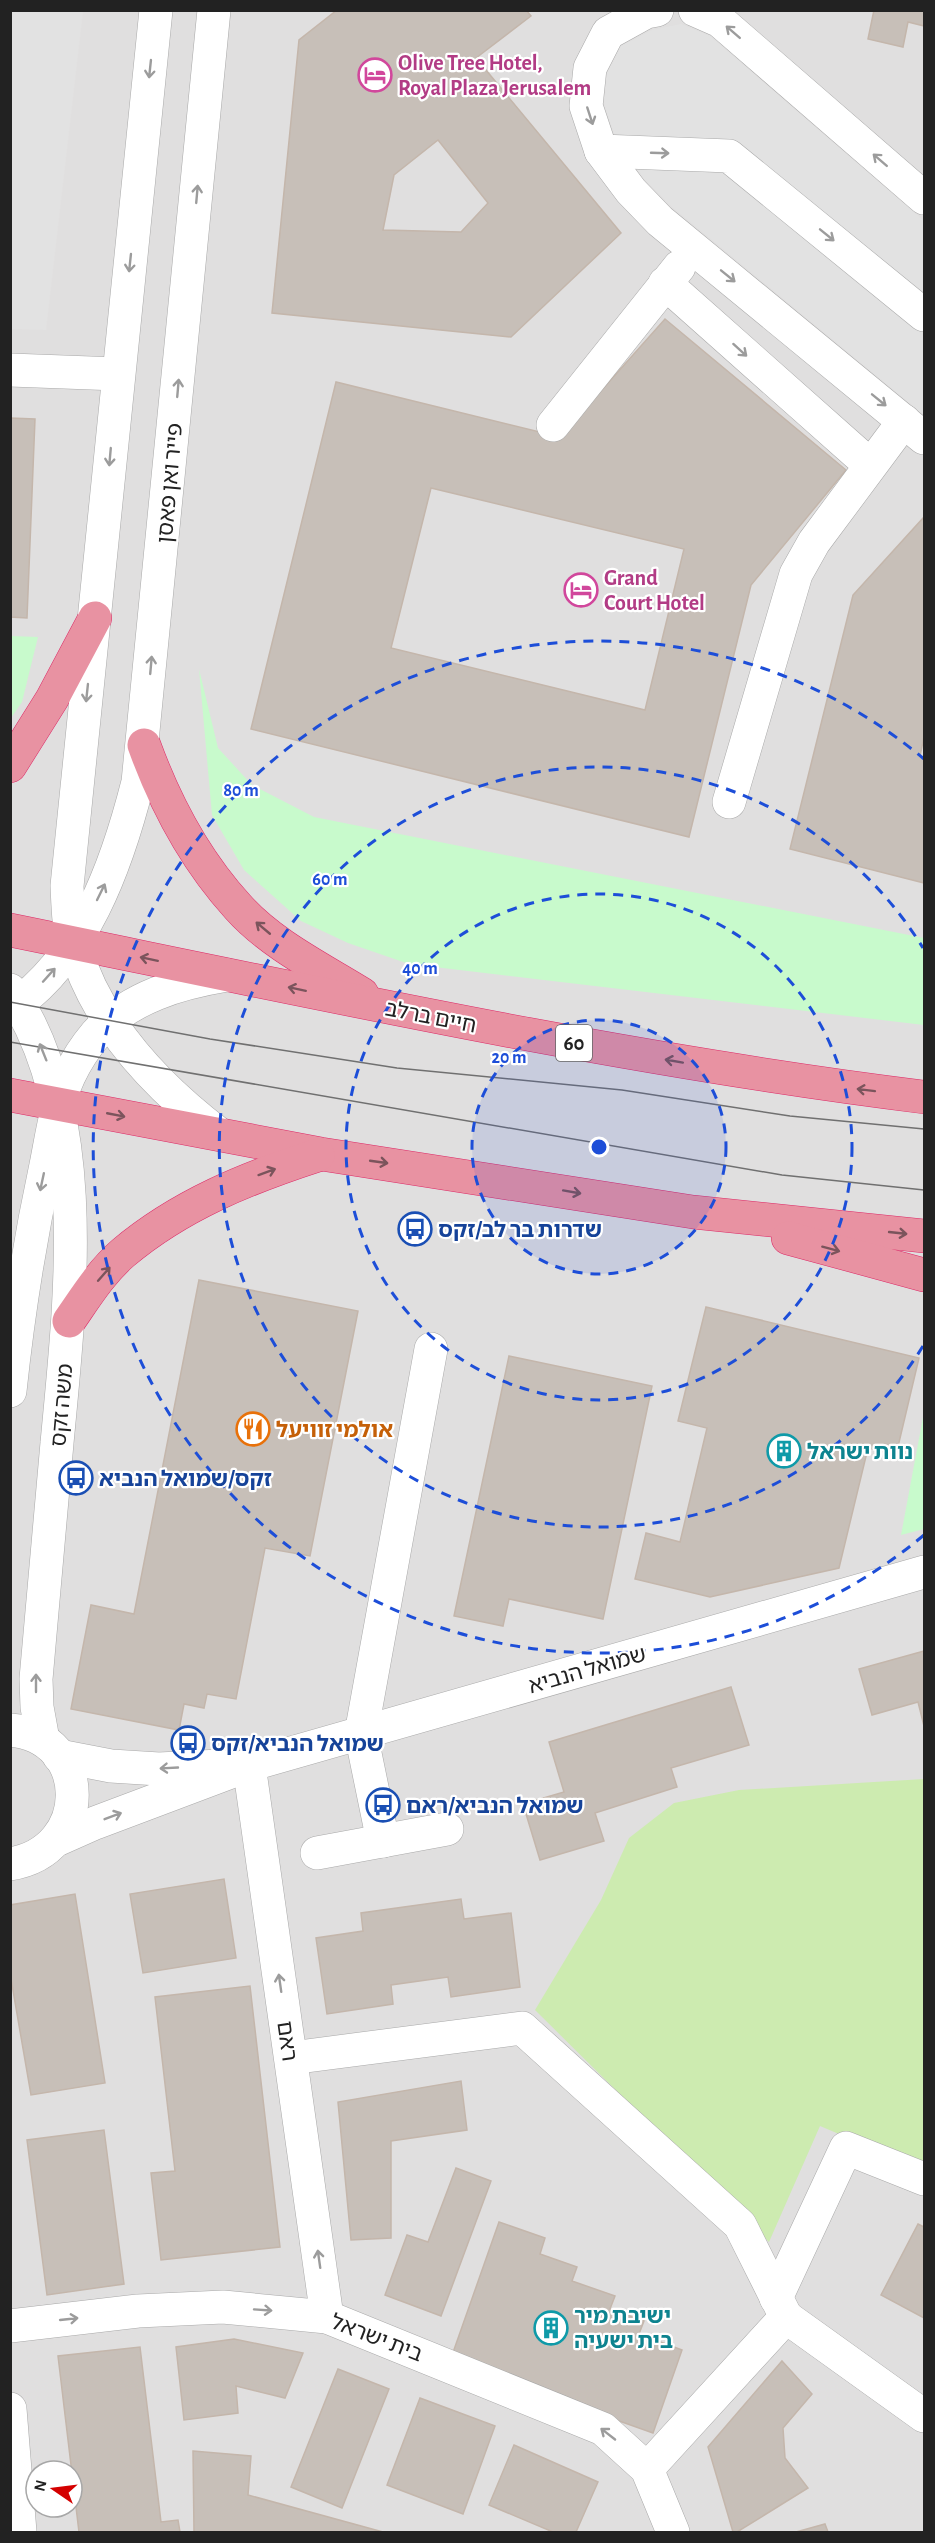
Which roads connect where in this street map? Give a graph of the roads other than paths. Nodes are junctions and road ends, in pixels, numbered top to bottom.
1 (156, 10) edge
2 (214, 10) edge
3 (695, 10) edge
4 (649, 11) edge
5 (601, 151) junction
6 (924, 198) edge
7 (694, 248) junction
8 (665, 283) junction
9 (924, 315) edge
10 (10, 370) edge
11 (118, 374) junction
12 (553, 425) dead end
13 (914, 429) edge
14 (870, 465) junction
15 (95, 618) junction
16 (144, 745) junction
17 (10, 766) edge
18 (729, 802) dead end
19 (10, 930) edge
20 (73, 943) junction
21 (227, 975) junction
22 (13, 1001) edge
23 (381, 1006) junction
24 (110, 1020) junction
25 (10, 1095) edge
26 (924, 1097) edge
27 (58, 1104) junction
28 (219, 1134) junction
29 (321, 1154) junction
30 (693, 1212) junction
31 (924, 1236) edge
32 (924, 1275) edge
33 (16, 1294) edge
34 (69, 1321) junction
35 (430, 1349) dead end
36 (10, 1390) edge
37 (924, 1572) edge
38 (10, 1730) edge
39 (361, 1734) junction
40 (51, 1748) junction
41 (249, 1765) junction
42 (447, 1829) dead end
43 (59, 1839) junction
44 (382, 1841) junction
45 (317, 1853) dead end
46 (10, 1864) edge
47 (291, 2058) junction
48 (924, 2180) edge
49 (781, 2308) junction
50 (327, 2317) junction
51 (10, 2325) edge
52 (10, 2409) edge
53 (924, 2416) edge
54 (647, 2469) junction
55 (20, 2532) edge
56 (674, 2532) edge

1 -> 11 street
16 -> 2 street, פייר ואן פאסן
6 -> 3 street
4 -> 5 street
5 - 7 street
5 -> 9 street
7 - 8 street
7 -> 13 street
8 - 12 street
8 -> 14 street
10 - 11 street
11 -> 15 street
13 - 14 street
14 - 18 street
15 - 17 highway
15 -> 20 street
20 -> 16 street, פייר ואן פאסן
23 -> 16 highway
19 - 20 highway, חיים ברלב / 60
21 -> 20 highway, חיים ברלב / 60
22 -> 20 street, פייר ואן פאסן
20 - 24 street
23 -> 21 highway, חיים ברלב / 60
21 - 24 street, משה זקס
27 -> 22 street, משה זקס
26 -> 23 highway, חיים ברלב / 60
24 - 27 street, משה זקס
24 - 28 street
25 - 27 highway
27 -> 28 highway
27 -> 33 street, משה זקס
27 - 34 street, משה זקס
28 - 29 highway
29 -> 30 highway
34 -> 29 highway
30 -> 31 highway
30 -> 32 highway
33 - 36 street, משה זקס
40 -> 34 street, משה זקס
35 - 39 street
37 - 39 street, שמואל הנביא
38 - 40 street, שמואל הנביא
39 - 41 street, שמואל הנביא
39 - 44 street
41 -> 40 street, שמואל הנביא
40 - 43 street, משה זקס
43 -> 41 street, שמואל הנביא
47 -> 41 street, ראם
42 - 44 street
43 - 46 street
44 - 45 street
47 - 49 street
50 -> 47 street, ראם
48 - 49 street
49 - 53 street
49 - 54 street
51 -> 50 street, בית ישראל
54 -> 50 street, בית ישראל
52 - 55 street
54 - 56 street, בית ישראל

